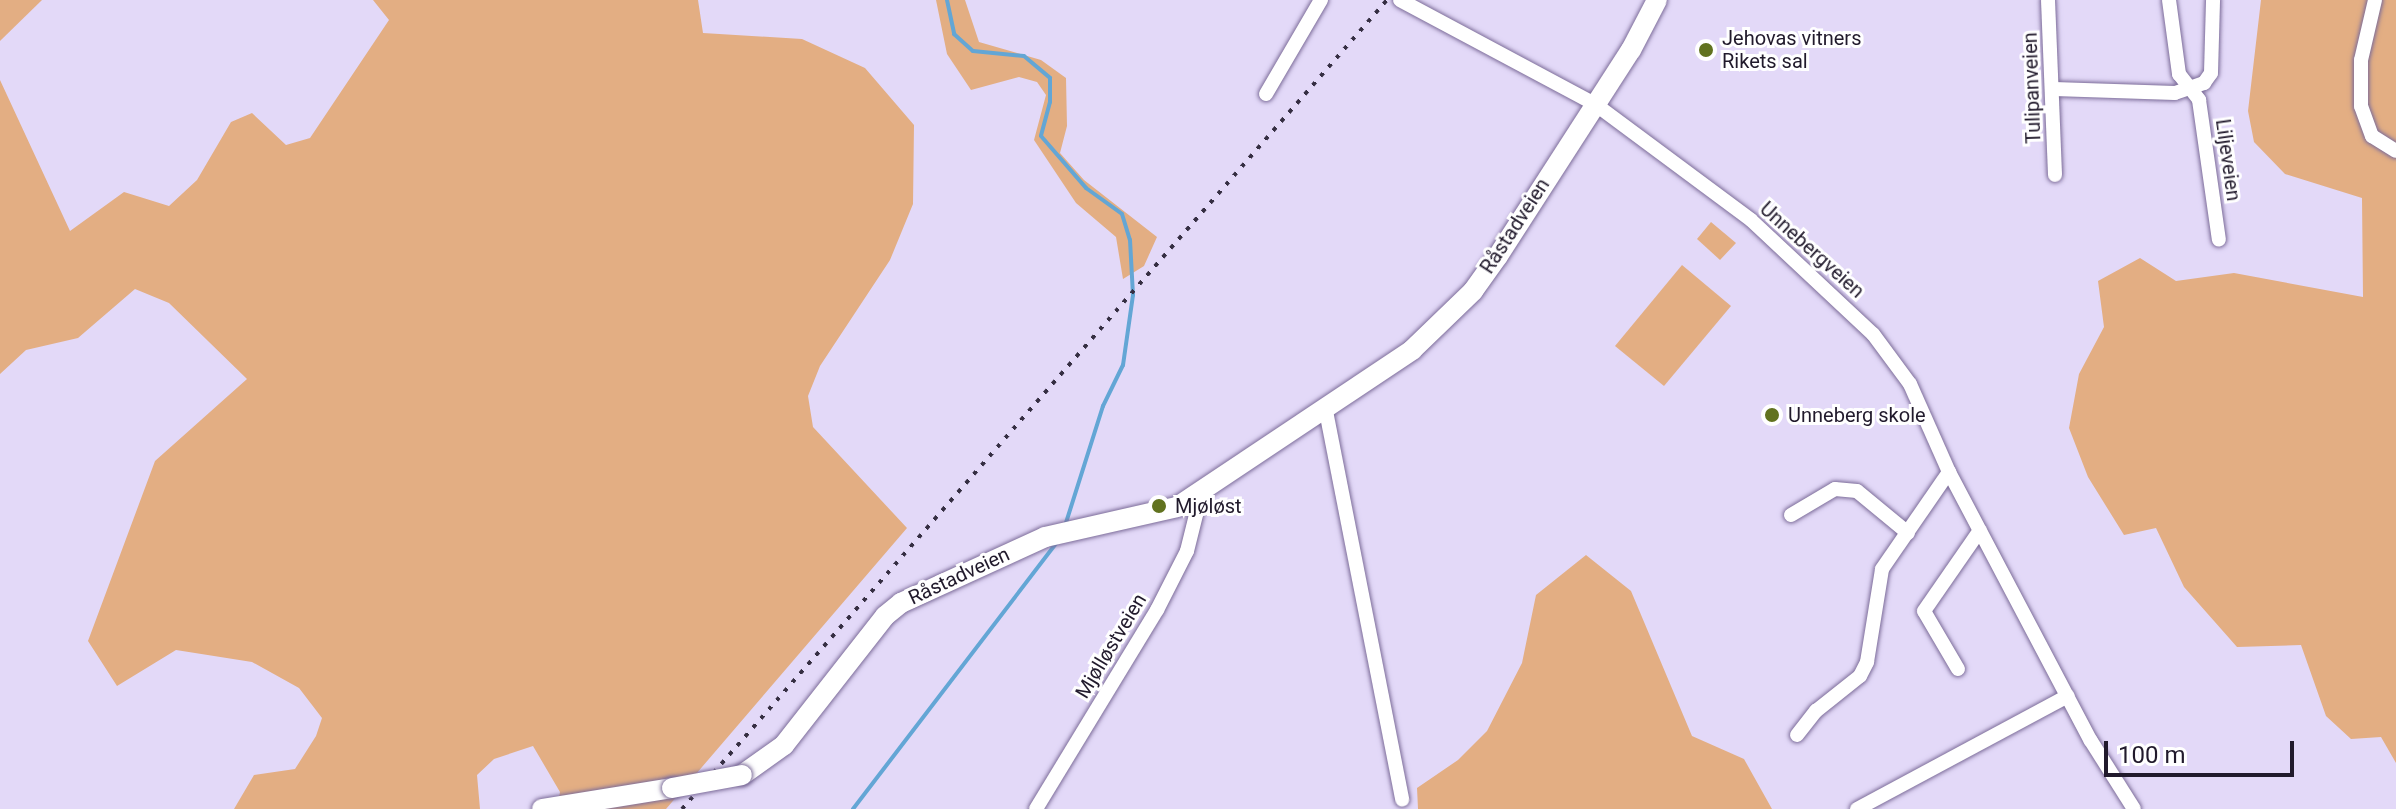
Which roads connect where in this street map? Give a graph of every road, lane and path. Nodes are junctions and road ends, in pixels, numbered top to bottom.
1 (1321, 0) edge
2 (1400, 0) edge
3 (1657, 0) edge
4 (2048, 0) edge
5 (2169, 0) edge
6 (2213, 0) edge
7 (2375, 0) edge
8 (2190, 88) junction
9 (2054, 89) junction
10 (1266, 94) dead end
11 (1595, 104) junction
12 (2396, 151) edge
13 (2055, 175) dead end
14 (2219, 240) dead end
15 (1326, 411) junction
16 (1949, 472) junction
17 (1201, 495) junction
18 (1791, 515) dead end
19 (1980, 530) junction
20 (1908, 533) junction
21 (1958, 669) dead end
22 (2068, 696) junction
23 (1797, 735) dead end
24 (1402, 800) dead end
25 (542, 809) edge
26 (1036, 809) edge
27 (1857, 809) edge
28 (2134, 809) edge

1 - 10 street
2 - 11 street, Unnebergveien
3 - 11 main road, Råstadveien
4 - 9 street, Tulipanveien
5 - 8 street, Liljeveien
6 - 8 street
7 - 12 street
8 - 9 street
8 - 14 street, Liljeveien
9 - 13 street, Tulipanveien
11 - 15 main road, Råstadveien
11 - 16 street, Unnebergveien
15 - 17 main road, Råstadveien
15 - 24 street
16 - 19 street, Unnebergveien
16 - 20 street
17 - 25 main road, Råstadveien, bridge
17 - 26 street, Mjølløstveien
18 - 20 street
19 - 21 street
19 - 22 street, Unnebergveien
20 - 23 street
22 - 27 street
22 - 28 street, Unnebergveien

